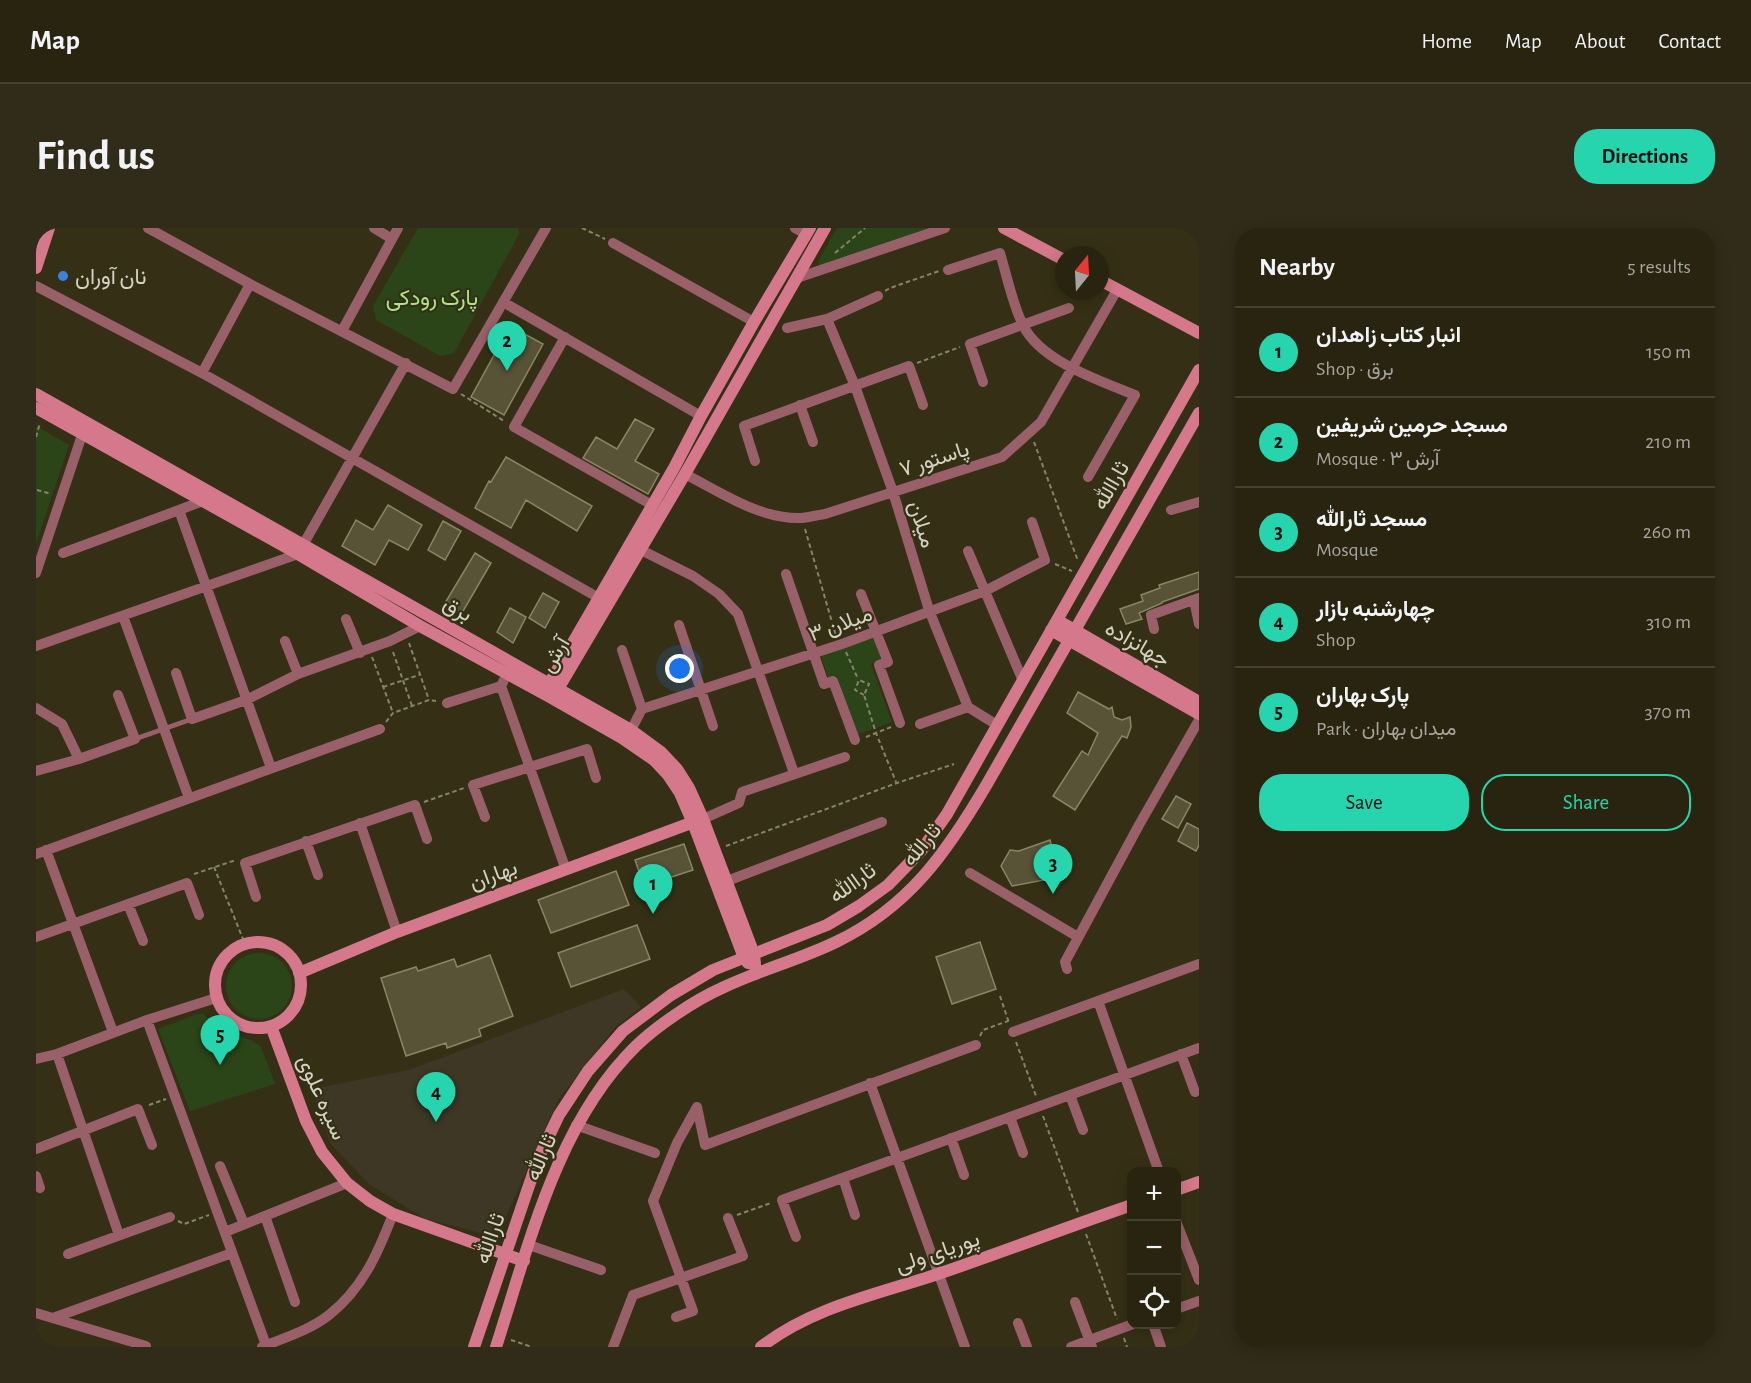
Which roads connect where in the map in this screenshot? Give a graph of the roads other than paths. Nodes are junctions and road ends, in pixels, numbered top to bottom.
1 (50, 228) edge
2 (148, 228) edge
3 (374, 228) edge
4 (398, 228) edge
5 (546, 228) edge
6 (825, 228) edge
7 (945, 228) edge
8 (1004, 228) edge
9 (804, 230) edge
10 (392, 239) junction
11 (613, 243) road end
12 (1055, 255) edge
13 (36, 268) edge
14 (948, 270) road end
15 (797, 278) junction
16 (250, 284) junction
17 (1109, 285) edge
18 (36, 286) edge
19 (1117, 290) junction
20 (878, 296) road end
21 (503, 302) junction
22 (1069, 308) dead end
23 (827, 320) junction
24 (754, 322) junction
25 (1023, 325) junction
26 (787, 328) dead end
27 (342, 331) junction
28 (1199, 333) edge
29 (565, 337) junction
30 (406, 363) junction
31 (1071, 369) junction
32 (1199, 370) edge
33 (202, 373) junction
34 (983, 382) dead end
35 (855, 386) junction
36 (36, 394) edge
37 (800, 405) junction
38 (923, 405) dead end
39 (40, 410) edge
40 (1199, 413) edge
41 (701, 416) junction
42 (85, 429) junction
43 (813, 442) dead end
44 (352, 460) junction
45 (754, 461) dead end
46 (679, 471) junction
47 (1088, 477) dead end
48 (893, 492) junction
49 (203, 501) junction
50 (1199, 502) edge
51 (652, 505) junction
52 (179, 510) junction
53 (1171, 510) dead end
54 (1032, 522) dead end
55 (635, 547) junction
56 (301, 550) junction
57 (968, 551) dead end
58 (63, 553) dead end
59 (36, 573) edge
60 (786, 574) dead end
61 (207, 586) junction
62 (985, 591) junction
63 (861, 594) dead end
64 (599, 598) junction
65 (1196, 599) edge
66 (929, 610) junction
67 (123, 616) junction
68 (346, 619) dead end
69 (1199, 624) edge
70 (679, 625) dead end
71 (1054, 625) junction
72 (420, 626) junction
73 (1154, 628) dead end
74 (876, 631) junction
75 (1072, 635) junction
76 (285, 641) dead end
77 (1089, 645) junction
78 (36, 646) edge
79 (622, 650) dead end
80 (364, 651) junction
81 (813, 654) junction
82 (759, 671) junction
83 (176, 673) dead end
84 (507, 673) junction
85 (298, 675) junction
86 (1023, 681) junction
87 (501, 686) junction
88 (701, 688) junction
89 (552, 690) junction
90 (118, 695) dead end
91 (246, 700) junction
92 (1199, 702) edge
93 (447, 703) road end
94 (968, 707) junction
95 (38, 709) edge
96 (642, 709) junction
97 (1199, 714) edge
98 (192, 719) junction
99 (1199, 720) edge
100 (900, 723) road end
101 (920, 724) dead end
102 (997, 725) junction
103 (713, 726) dead end
104 (164, 729) junction
105 (380, 729) road end
106 (631, 730) junction
107 (135, 739) junction
108 (855, 740) road end
109 (845, 757) dead end
110 (80, 759) junction
111 (271, 768) junction
112 (530, 768) junction
113 (36, 771) edge
114 (794, 773) junction
115 (596, 778) dead end
116 (189, 798) junction
117 (485, 817) dead end
118 (698, 821) junction
119 (882, 822) dead end
120 (360, 823) junction
121 (427, 839) dead end
122 (306, 841) junction
123 (41, 852) edge
124 (566, 870) junction
125 (970, 873) dead end
126 (318, 875) dead end
127 (727, 881) junction
128 (256, 897) dead end
129 (128, 904) junction
130 (199, 915) dead end
131 (73, 924) junction
132 (397, 932) junction
133 (36, 937) edge
134 (1078, 937) junction
135 (143, 941) dead end
136 (749, 956) junction
137 (1199, 964) edge
138 (1067, 969) dead end
139 (299, 973) junction
140 (756, 974) junction
141 (216, 998) junction
142 (1098, 1001) junction
143 (147, 1020) junction
144 (271, 1026) junction
145 (113, 1032) junction
146 (1012, 1032) road end
147 (976, 1045) road end
148 (1199, 1048) edge
149 (57, 1053) junction
150 (1181, 1054) junction
151 (36, 1059) edge
152 (1125, 1075) junction
153 (870, 1083) junction
154 (1195, 1092) dead end
155 (1070, 1095) junction
156 (1010, 1117) junction
157 (576, 1125) junction
158 (83, 1130) junction
159 (1083, 1130) dead end
160 (951, 1138) junction
161 (152, 1145) dead end
162 (36, 1149) edge
163 (655, 1153) dead end
164 (1023, 1153) dead end
165 (897, 1158) junction
166 (220, 1166) dead end
167 (1157, 1167) edge
168 (964, 1175) dead end
169 (36, 1176) edge
170 (843, 1178) junction
171 (1199, 1182) edge
172 (347, 1183) junction
173 (40, 1188) dead end
174 (1181, 1188) edge
175 (1127, 1206) edge
176 (393, 1214) junction
177 (855, 1215) dead end
178 (170, 1216) road end
179 (265, 1216) junction
180 (728, 1218) road end
181 (244, 1224) junction
182 (225, 1232) junction
183 (1181, 1234) edge
184 (119, 1235) junction
185 (796, 1237) dead end
186 (529, 1245) junction
187 (232, 1252) junction
188 (68, 1254) dead end
189 (505, 1254) junction
190 (524, 1261) junction
191 (601, 1270) dead end
192 (939, 1273) junction
193 (681, 1278) junction
194 (1199, 1280) edge
195 (1199, 1301) edge
196 (295, 1302) dead end
197 (1075, 1302) dead end
198 (1181, 1307) edge
199 (36, 1313) edge
200 (676, 1317) dead end
201 (53, 1318) junction
202 (1018, 1323) dead end
203 (1127, 1326) edge
204 (1155, 1329) edge
205 (498, 1341) edge
206 (1090, 1344) edge
207 (146, 1346) edge
208 (264, 1346) edge
209 (474, 1347) edge
210 (613, 1347) edge
211 (761, 1347) edge
212 (965, 1347) edge
213 (1027, 1347) edge
214 (1071, 1347) edge
215 (1161, 1347) edge

1 - 13 street
2 - 16 street
3 - 10 street
4 - 10 street
5 - 21 street
6 - 15 street, آرش
7 - 15 street
8 - 12 street
9 - 24 street, آرش
10 - 27 street
11 - 24 street
14 - 25 street
15 - 46 street, آرش
16 - 27 street
16 - 33 street
17 - 19 street
18 - 33 street
19 - 28 street
19 - 31 street, پاستور ۷
20 - 23 street
21 - 29 street
21 - 30 street
22 - 25 street
23 - 26 street
23 - 35 street, میلان
24 - 41 street, آرش
25 - 31 street
25 - 34 street
27 - 30 street
29 - 41 street
29 - 51 street
30 - 44 street
31 - 47 street
31 - 48 street, پاستور ۷
32 - 71 street, ثاراالله
33 - 44 street
35 - 37 street
35 - 38 street
35 - 48 street, میلان
36 - 42 street, برق
37 - 43 street
37 - 45 street
39 - 42 street, برق
40 - 75 street, ثارالله
41 - 46 street, آرش
42 - 49 street, برق
42 - 56 street, برق
42 - 59 street
44 - 56 street
44 - 64 street
46 - 48 street, پاستور ۷
46 - 51 street, آرش
46 - 55 street, آرش
48 - 66 street, میلان
49 - 52 street
49 - 56 street, برق
50 - 53 street
51 - 55 street, آرش
52 - 58 street
52 - 61 street
54 - 62 street, میلان ۳
55 - 64 street, آرش
55 - 82 street
55 - 89 street, آرش
56 - 61 street
56 - 72 street, برق
56 - 89 street, برق
57 - 62 street
60 - 81 street
61 - 67 street
61 - 91 street
62 - 66 street, میلان ۳
62 - 86 street
63 - 74 street
64 - 89 street, آرش
65 - 69 street
65 - 73 street
66 - 74 street, میلان ۳
66 - 94 street, میلان
67 - 78 street
67 - 104 street
68 - 80 street
70 - 88 street
71 - 75 street, جهانزاده
71 - 86 street, ثاراالله
72 - 80 street
72 - 84 street, برق
74 - 81 street, میلان ۳
74 - 100 street
75 - 77 street, جهانزاده
75 - 140 street, ثارالله
76 - 85 street
77 - 92 street, جهانزاده
77 - 97 street, جهانزاده
79 - 96 street
80 - 85 street
81 - 82 street, میلان ۳
81 - 108 street
82 - 88 street, میلان ۳
82 - 114 street
83 - 98 street
84 - 87 street
84 - 89 street, برق
85 - 91 street
86 - 102 street, ثاراالله
87 - 93 street
87 - 112 street
88 - 96 street, میلان ۳
88 - 103 street
89 - 106 street, برق
89 - 118 street, برق
90 - 107 street
91 - 98 street
91 - 111 street
94 - 101 street
94 - 102 street
95 - 110 street
96 - 106 street
98 - 104 lane
99 - 134 street
102 - 136 street, ثاراالله
104 - 107 lane
104 - 116 street
105 - 111 street
106 - 118 street, برق
107 - 110 street
109 - 114 street
110 - 113 street
111 - 116 street
112 - 115 street
112 - 117 street
112 - 124 street
114 - 118 street
116 - 123 street
118 - 124 street, بهاران
118 - 127 street, برق
118 - 136 street, برق
119 - 127 street
120 - 121 street
120 - 122 street
120 - 132 street
122 - 126 street
122 - 128 street
123 - 131 street
124 - 132 street, بهاران
125 - 134 street
127 - 136 street, برق
129 - 130 street
129 - 131 street
129 - 135 street
131 - 133 street
131 - 145 street
132 - 139 street, بهاران
134 - 138 street
136 - 140 street
136 - 189 street, ثاراالله
137 - 142 street
139 - 141 street
139 - 144 street
140 - 157 street, ثارالله
141 - 143 street
141 - 144 street
142 - 146 street
142 - 152 street
143 - 145 street
143 - 182 street
144 - 172 street, سیره علوی
145 - 149 street
147 - 153 street
148 - 150 street
149 - 151 street
149 - 158 street
150 - 152 street
150 - 154 street
152 - 155 street
152 - 167 street
153 - 165 street
153 - 193 street
155 - 156 street
155 - 159 street
156 - 160 street
156 - 164 street
157 - 163 street
157 - 186 street, ثارالله
158 - 161 street
158 - 162 street
158 - 184 street
160 - 165 street
160 - 168 street
165 - 170 street
165 - 192 street
166 - 181 street
169 - 173 street
170 - 177 street
170 - 185 street
171 - 174 street
172 - 176 street, سیره علوی
172 - 179 street
175 - 192 street, پوریای ولی
176 - 189 street, سیره علوی
176 - 208 street
178 - 184 street
179 - 181 street
179 - 196 street
180 - 193 street
181 - 182 street
182 - 187 street
183 - 194 street
184 - 188 street
186 - 190 street, ثارالله
186 - 191 street
187 - 201 street
187 - 208 street
189 - 190 street, سیره علوی
189 - 209 street, ثاراالله
190 - 205 street, ثارالله
192 - 211 street, پوریای ولی
192 - 212 street
193 - 200 street
193 - 210 street
195 - 198 street
197 - 206 street
199 - 201 street
201 - 207 street
202 - 213 street
203 - 206 street
204 - 215 street
206 - 214 street

